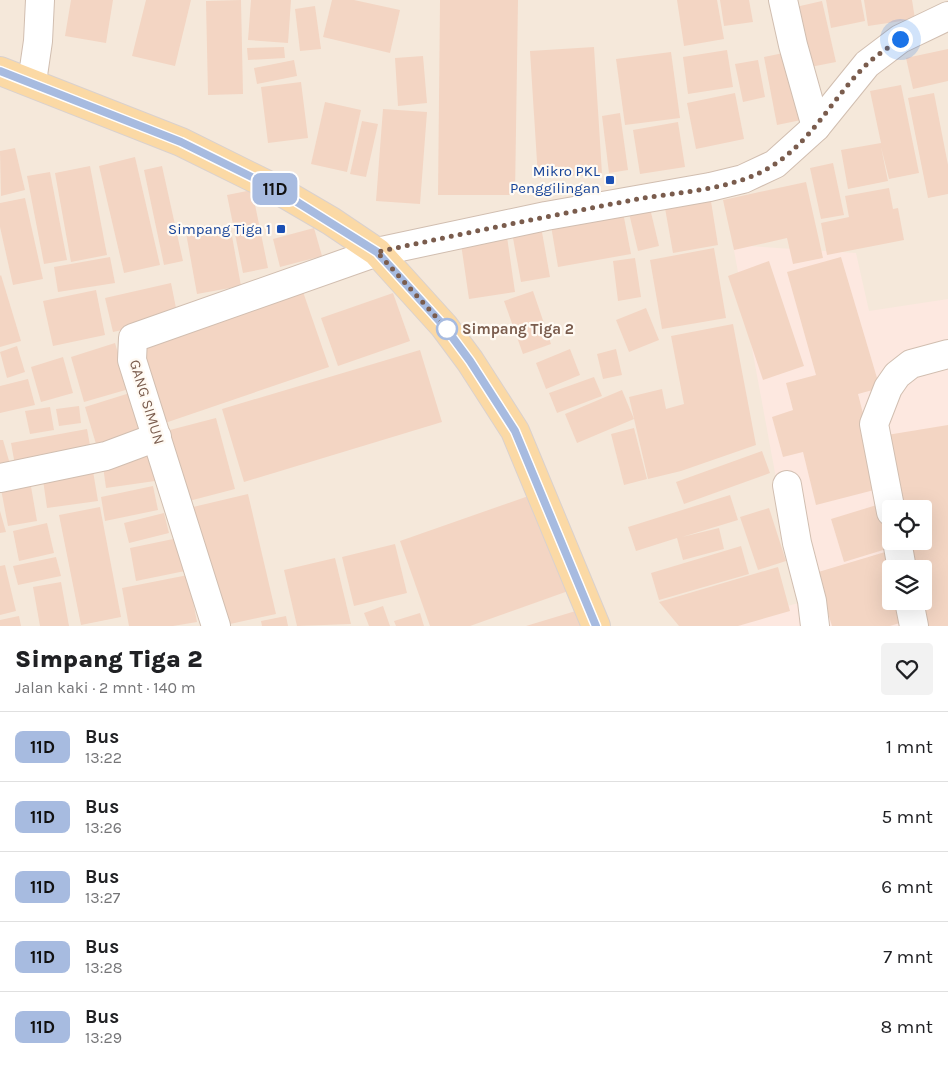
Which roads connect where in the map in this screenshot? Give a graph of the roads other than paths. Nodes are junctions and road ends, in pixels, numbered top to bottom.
1 (40, 0) edge
2 (783, 0) edge
3 (948, 16) edge
4 (0, 71) edge
5 (32, 82) junction
6 (816, 127) junction
7 (377, 252) junction
8 (948, 354) edge
9 (157, 437) junction
10 (0, 478) edge
11 (787, 485) dead end
12 (889, 500) edge
13 (911, 610) edge
14 (216, 626) edge
15 (596, 626) edge
16 (815, 626) edge
17 (914, 626) edge

1 - 5 street
2 - 6 street
3 - 6 street
4 - 5 main road
5 - 7 main road
6 - 7 street
7 - 9 street, GANG SIMUN
7 - 15 main road
8 - 12 street
9 - 10 street
9 - 14 street, GANG SIMUN
11 - 16 street
13 - 17 street

